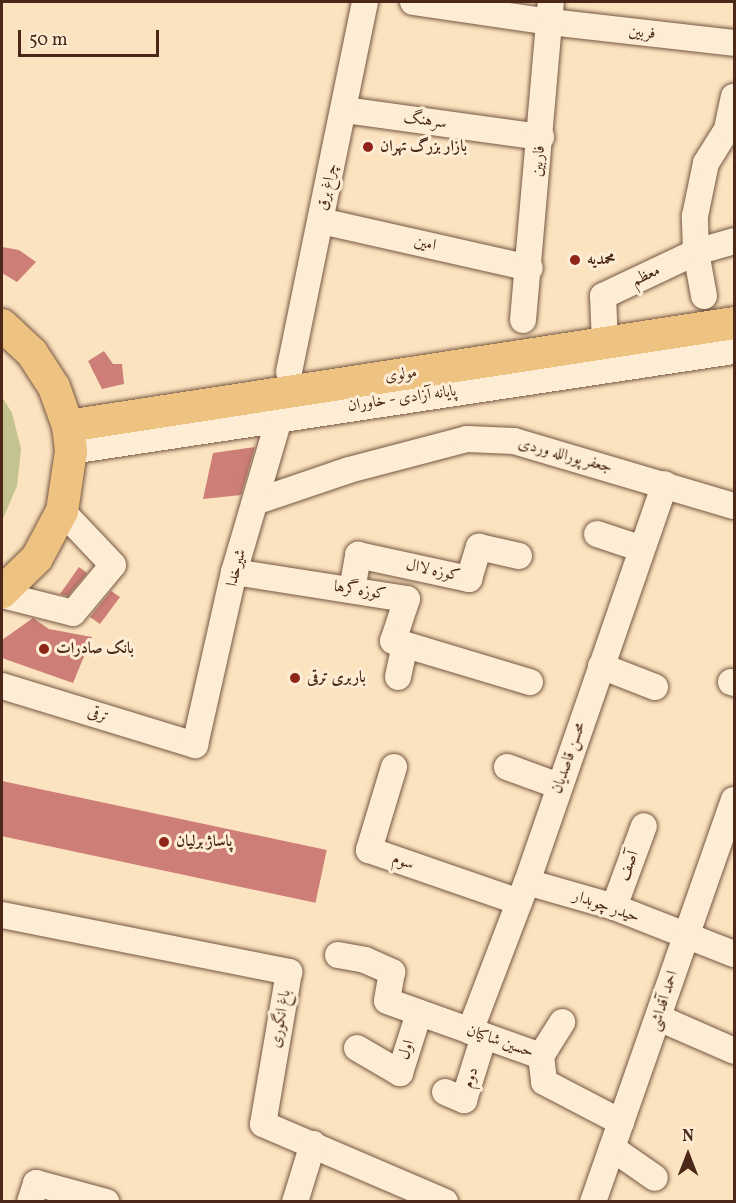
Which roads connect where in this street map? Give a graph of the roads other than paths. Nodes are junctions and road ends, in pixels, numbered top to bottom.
1 (365, 2) edge
2 (413, 2) edge
3 (551, 12) edge
4 (735, 43) edge
5 (735, 98) edge
6 (344, 110) junction
7 (541, 137) junction
8 (321, 221) junction
9 (735, 241) edge
10 (696, 252) junction
11 (530, 268) junction
12 (704, 296) dead end
13 (524, 320) dead end
14 (735, 323) edge
15 (2, 325) edge
16 (604, 345) junction
17 (735, 351) edge
18 (285, 394) junction
19 (69, 438) junction
20 (665, 484) junction
21 (255, 502) junction
22 (735, 506) edge
23 (62, 511) junction
24 (597, 534) dead end
25 (642, 549) junction
26 (519, 556) dead end
27 (234, 572) junction
28 (351, 590) junction
29 (2, 593) edge
30 (405, 645) junction
31 (601, 666) junction
32 (398, 677) dead end
33 (530, 682) dead end
34 (2, 686) edge
35 (655, 687) dead end
36 (195, 745) joint
37 (394, 767) dead end
38 (507, 767) dead end
39 (560, 786) junction
40 (734, 806) edge
41 (644, 826) dead end
42 (523, 892) junction
43 (614, 907) junction
44 (2, 915) edge
45 (685, 935) junction
46 (735, 954) edge
47 (339, 956) dead end
48 (418, 1013) junction
49 (659, 1018) junction
50 (562, 1022) dead end
51 (477, 1034) junction
52 (357, 1048) dead end
53 (735, 1051) edge
54 (541, 1056) junction
55 (445, 1092) dead end
56 (621, 1122) junction
57 (313, 1144) junction
58 (612, 1148) junction
59 (655, 1178) dead end
60 (401, 1193) edge
61 (30, 1202) edge
62 (106, 1202) edge
63 (294, 1202) edge
64 (445, 1202) edge
65 (593, 1202) edge

1 - 6 street, چراغ برق
2 - 3 street, فربین
3 - 4 street, فربین
3 - 7 street, فاربین
5 - 10 street
6 - 7 street, سرهنگ
6 - 8 street, چراغ برق
7 - 11 street, فاربین
8 - 11 street, امین
8 - 18 street, چراغ برق
9 - 10 street, معظم
10 - 12 street
10 - 16 street, معظم
11 - 13 street, فاربین
14 - 16 main road, مولوی
15 - 19 main road
16 - 18 main road, مولوی
17 - 18 street, پایانه آزادی - خاوران
18 - 19 main road, مولوی
18 - 21 street, شیرخدا
19 - 23 main road
20 - 21 street, جعفر پورالله وردی
20 - 22 street, جعفر پورالله وردی
20 - 25 street, محسن قاصدیان
21 - 27 street, شیرخدا
23 - 29 main road
23 - 29 street
24 - 25 street
25 - 31 street, محسن قاصدیان
26 - 28 street, کوزه لاال
27 - 28 street, کوزه‌گرها
27 - 36 street, شیرخدا
28 - 30 street, کوزه‌گرها
30 - 32 street
30 - 33 street
31 - 35 street
31 - 39 street, محسن قاصدیان
34 - 36 street, ترقی
37 - 42 street, سوم
38 - 39 street
39 - 42 street, محسن قاصدیان
40 - 45 street, احمد آقداشی
41 - 43 street, آصف
42 - 43 street, حیدر چوبدار
42 - 51 street, محسن قاصدیان
43 - 45 street, حیدر چوبدار
44 - 57 street, باغ انگوری
45 - 46 street, حیدر چوبدار
45 - 49 street, احمد آقداشی
47 - 48 street, حسین شاکیان
48 - 51 street, حسین شاکیان
48 - 52 street, اول
49 - 53 street
49 - 56 street, احمد آقداشی
50 - 54 street
51 - 54 street, حسین شاکیان
51 - 55 street, دوم
54 - 56 street, حسین شاکیان
56 - 58 street, احمد آقداشی
57 - 60 street, باغ انگوری
57 - 63 street
58 - 59 street
58 - 65 street, احمد آقداشی
60 - 64 street, باغ انگوری
61 - 62 street

